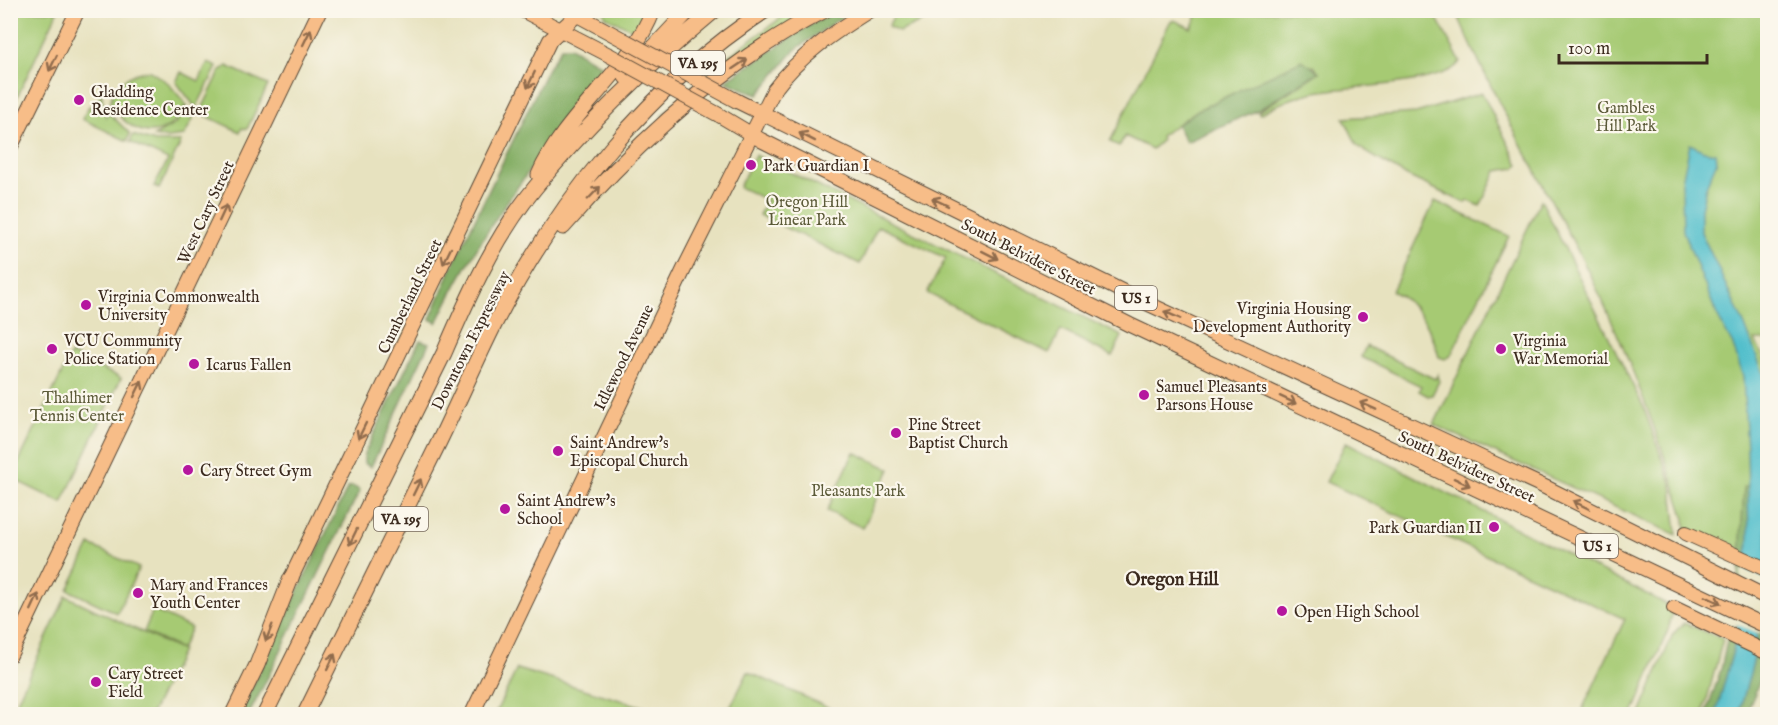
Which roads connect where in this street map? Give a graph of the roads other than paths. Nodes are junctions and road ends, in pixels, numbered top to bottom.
1 (78, 10) edge
2 (320, 10) edge
3 (522, 10) edge
4 (653, 10) edge
5 (689, 10) edge
6 (715, 10) edge
7 (766, 10) edge
8 (825, 10) edge
9 (870, 10) edge
10 (576, 12) edge
11 (560, 30) junction
12 (762, 114) junction
13 (599, 116) junction
14 (751, 134) junction
15 (10, 148) edge
16 (533, 190) junction
17 (495, 322) junction
18 (1686, 534) dead end
19 (1767, 570) edge
20 (291, 578) joint
21 (1767, 598) edge
22 (1674, 608) dead end
23 (1767, 627) edge
24 (1767, 653) edge
25 (10, 655) edge
26 (233, 714) edge
27 (265, 714) edge
28 (305, 714) edge
29 (472, 714) edge

1 -> 15 main road
25 -> 2 main road, West Cary Street
3 - 11 main road, South Belvidere Street / US 1
4 - 16 highway
5 - 13 highway
6 - 13 highway, Downtown Expressway / VA 195
7 - 17 highway, Downtown Expressway / VA 195
17 -> 8 highway
9 - 12 main road, Idlewood Avenue
10 - 11 main road, Cumberland Street
10 - 12 main road, South Belvidere Street / US 1, bridge
11 - 14 main road, South Belvidere Street / US 1, bridge
11 -> 20 main road, Cumberland Street
12 - 14 main road, Idlewood Avenue
21 -> 12 main road, South Belvidere Street / US 1
13 - 16 highway, Downtown Expressway / VA 195
14 -> 23 main road, South Belvidere Street / US 1
14 - 29 main road, Idlewood Avenue
16 -> 27 highway, Downtown Expressway / VA 195
28 -> 17 highway, Downtown Expressway / VA 195
18 - 19 main road
20 -> 26 highway
22 - 24 main road

